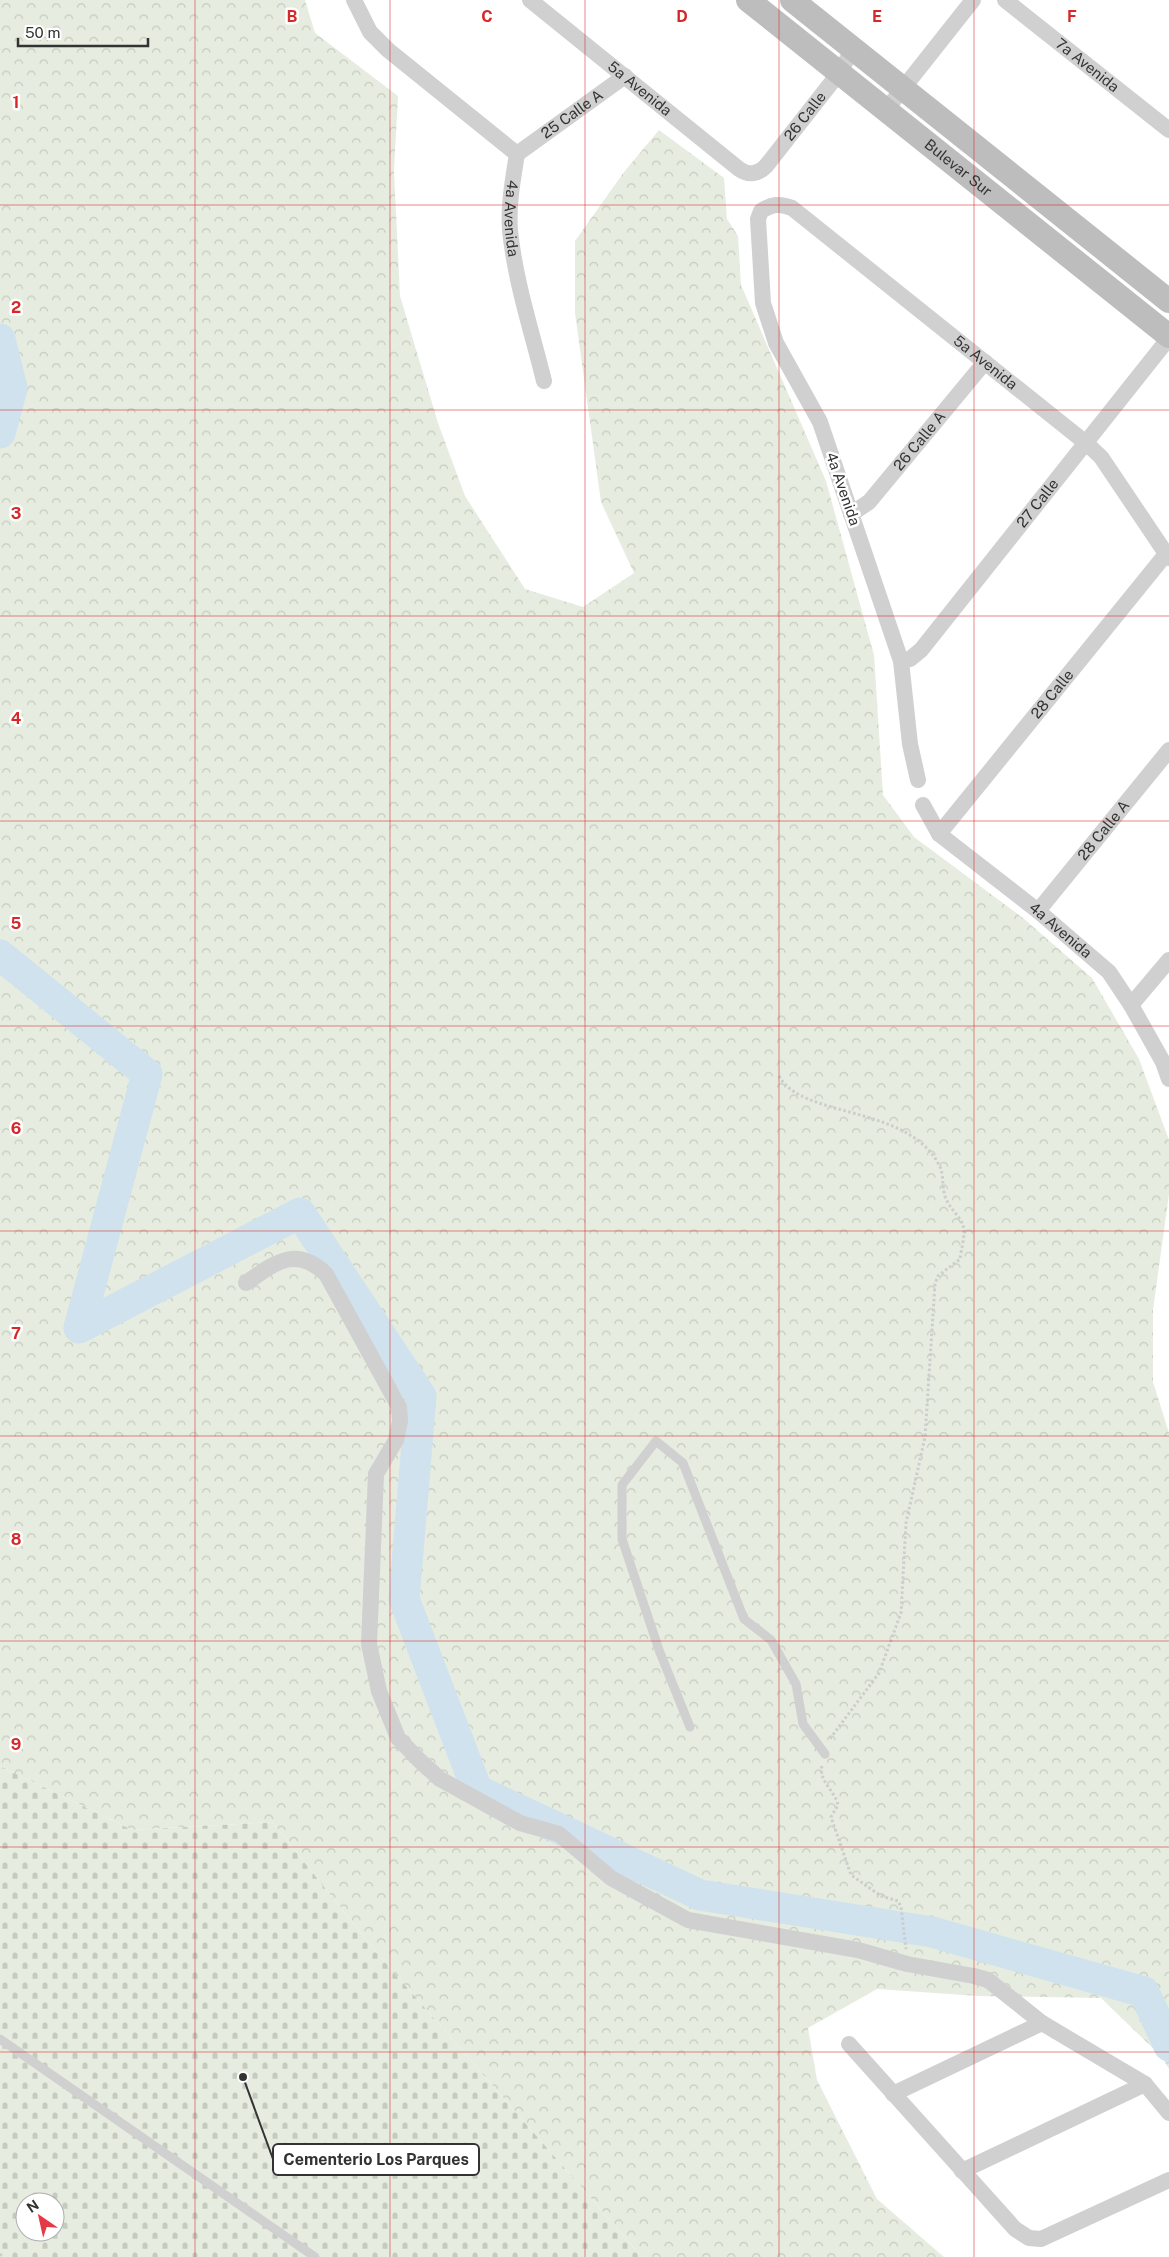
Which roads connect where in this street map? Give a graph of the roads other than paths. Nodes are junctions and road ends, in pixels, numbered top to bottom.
1 (354, 0) edge
2 (530, 0) edge
3 (748, 0) edge
4 (792, 0) edge
5 (973, 0) edge
6 (1005, 0) edge
7 (853, 49) junction
8 (839, 73) junction
9 (625, 76) junction
10 (904, 87) junction
11 (886, 110) junction
12 (1169, 130) edge
13 (517, 154) junction
14 (751, 174) joint
15 (767, 207) joint
16 (1169, 301) edge
17 (1169, 337) edge
18 (985, 362) junction
19 (544, 381) dead end
20 (1086, 443) junction
21 (851, 514) junction
22 (1168, 556) edge
23 (901, 661) junction
24 (1169, 750) edge
25 (918, 780) dead end
26 (924, 804) dead end
27 (939, 834) junction
28 (1038, 911) junction
29 (1169, 960) edge
30 (1131, 1005) junction
31 (1166, 1062) edge
32 (1169, 1079) edge
33 (246, 1283) dead end
34 (690, 1727) dead end
35 (825, 1754) road end
36 (1042, 2023) junction
37 (0, 2039) edge
38 (849, 2044) dead end
39 (1145, 2084) junction
40 (893, 2094) junction
41 (1169, 2113) edge
42 (962, 2171) junction
43 (1169, 2180) edge
44 (315, 2257) edge

1 - 13 street
2 - 9 street, 5a Avenida
3 - 8 main road, Bulevar Sur
4 - 7 main road, Bulevar Sur
5 - 10 street
6 - 12 street, 7a Avenida
7 - 8 street, 26 Calle
7 - 10 main road, Bulevar Sur
8 - 11 main road, Bulevar Sur
8 - 14 street, 26 Calle
9 - 13 street, 25 Calle A
9 - 14 street, 5a Avenida
10 - 11 street
10 - 16 main road, Bulevar Sur
11 - 17 main road, Bulevar Sur
13 - 19 street, 4a Avenida
15 - 18 street, 5a Avenida
15 - 21 street, 4a Avenida
17 - 20 street, 27 Calle
18 - 20 street, 5a Avenida
18 - 21 street, 26 Calle A
20 - 22 street, 5a Avenida
20 - 23 street, 27 Calle
21 - 23 street, 4a Avenida
22 - 27 street, 28 Calle
23 - 25 street, 4a Avenida
24 - 28 street, 28 Calle A
26 - 27 street, 4a Avenida
27 - 28 street, 4a Avenida
28 - 30 street, 4a Avenida
29 - 30 street
30 - 31 street, 4a Avenida
31 - 32 street, 4a Avenida
33 - 36 street
34 - 35 lane
36 - 39 street
36 - 40 street
37 - 44 lane
38 - 40 street
39 - 41 street
39 - 42 street
40 - 42 street
42 - 43 street

